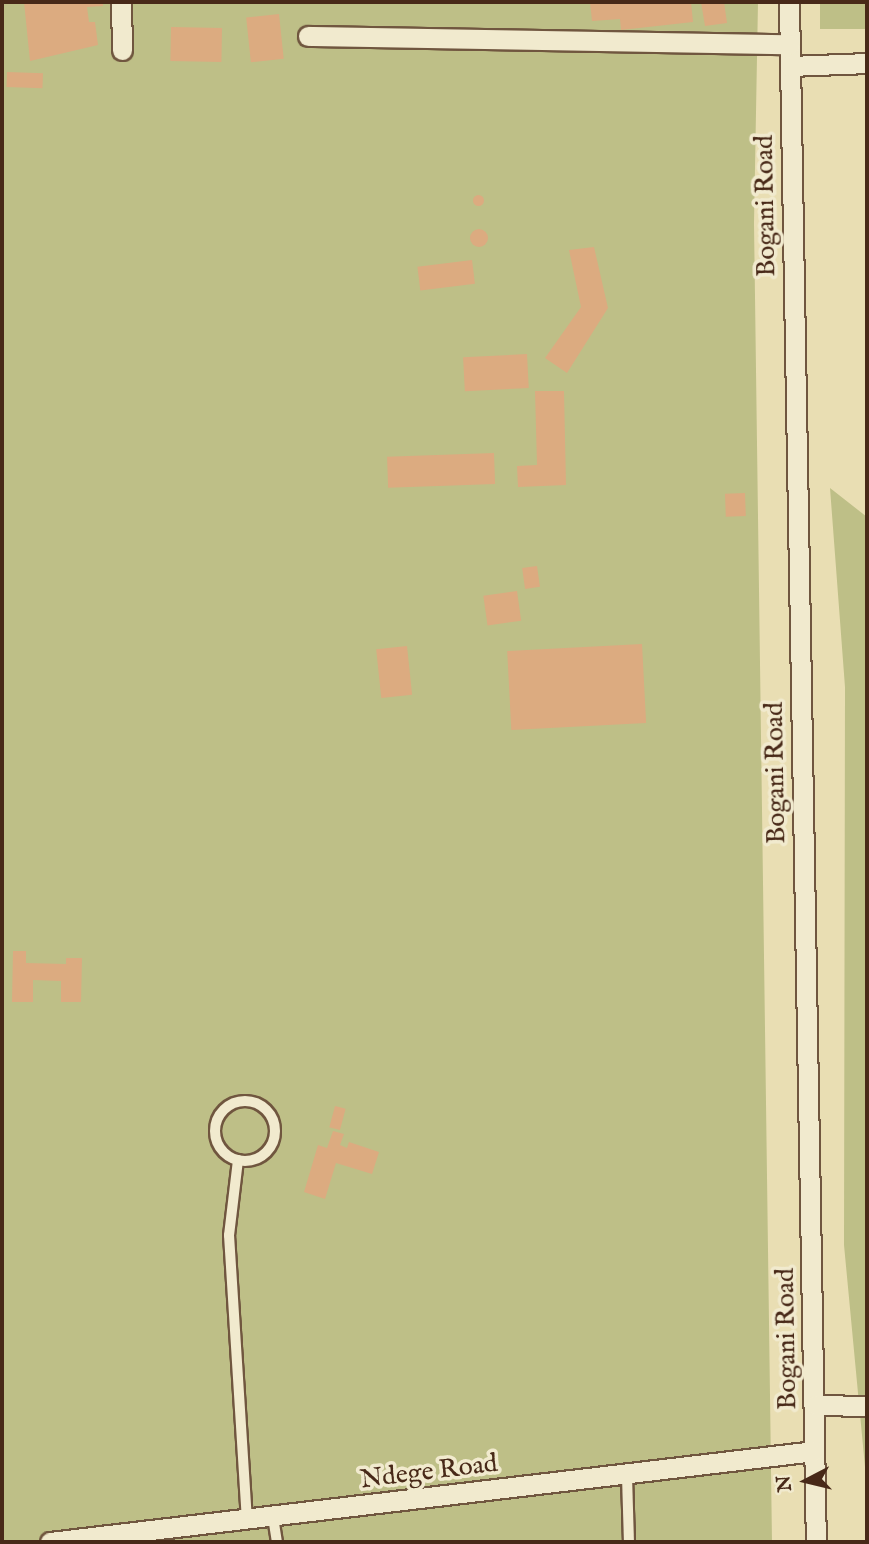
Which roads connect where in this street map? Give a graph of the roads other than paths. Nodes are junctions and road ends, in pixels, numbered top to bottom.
1 (121, 2) edge
2 (789, 2) edge
3 (308, 36) dead end
4 (790, 44) junction
5 (122, 50) dead end
6 (867, 63) edge
7 (790, 66) junction
8 (238, 1160) junction
9 (816, 1405) junction
10 (867, 1406) edge
11 (814, 1451) junction
12 (627, 1476) junction
13 (273, 1517) junction
14 (247, 1520) junction
15 (120, 1538) edge
16 (50, 1542) edge
17 (276, 1542) edge
18 (629, 1542) edge
19 (816, 1542) edge

1 - 5 street
2 - 4 street, Bogani Road
3 - 4 street
4 - 7 street, Bogani Road
6 - 7 street
7 - 9 street, Bogani Road
8 - 8 lane
8 - 14 lane
9 - 10 street
9 - 11 street, Bogani Road
11 - 12 street, Ndege Road
11 - 19 street, Bogani Road
12 - 13 street, Ndege Road
12 - 18 lane
13 - 14 street, Ndege Road
13 - 17 lane
14 - 15 street, Ndege Road
15 - 16 street, Ndege Road

